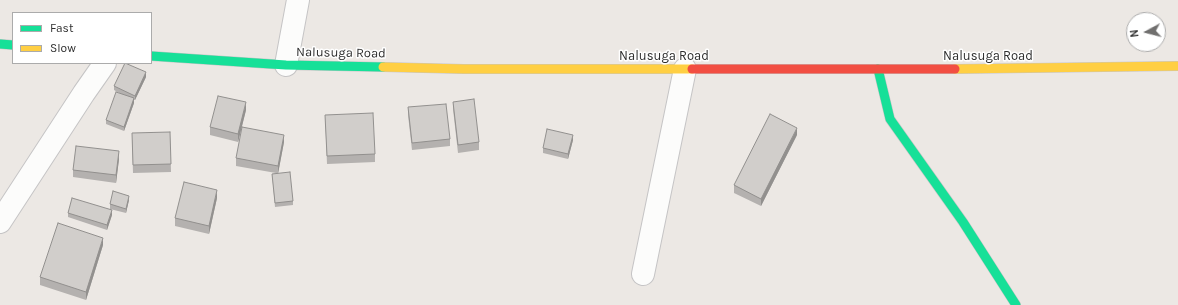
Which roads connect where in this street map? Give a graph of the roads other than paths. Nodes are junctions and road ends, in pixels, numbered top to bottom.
1 (298, 0) edge
2 (0, 44) edge
3 (12, 45) edge
4 (152, 56) edge
5 (104, 64) edge
6 (286, 65) junction
7 (1178, 66) edge
8 (685, 69) junction
9 (878, 69) junction
10 (0, 222) edge
11 (643, 274) dead end
12 (1016, 305) edge

1 - 6 street
2 - 3 street
4 - 6 street, Nalusuga Road
5 - 10 street
6 - 8 street, Nalusuga Road
7 - 9 street, Nalusuga Road
8 - 9 street, Nalusuga Road
8 - 11 street
9 - 12 street

